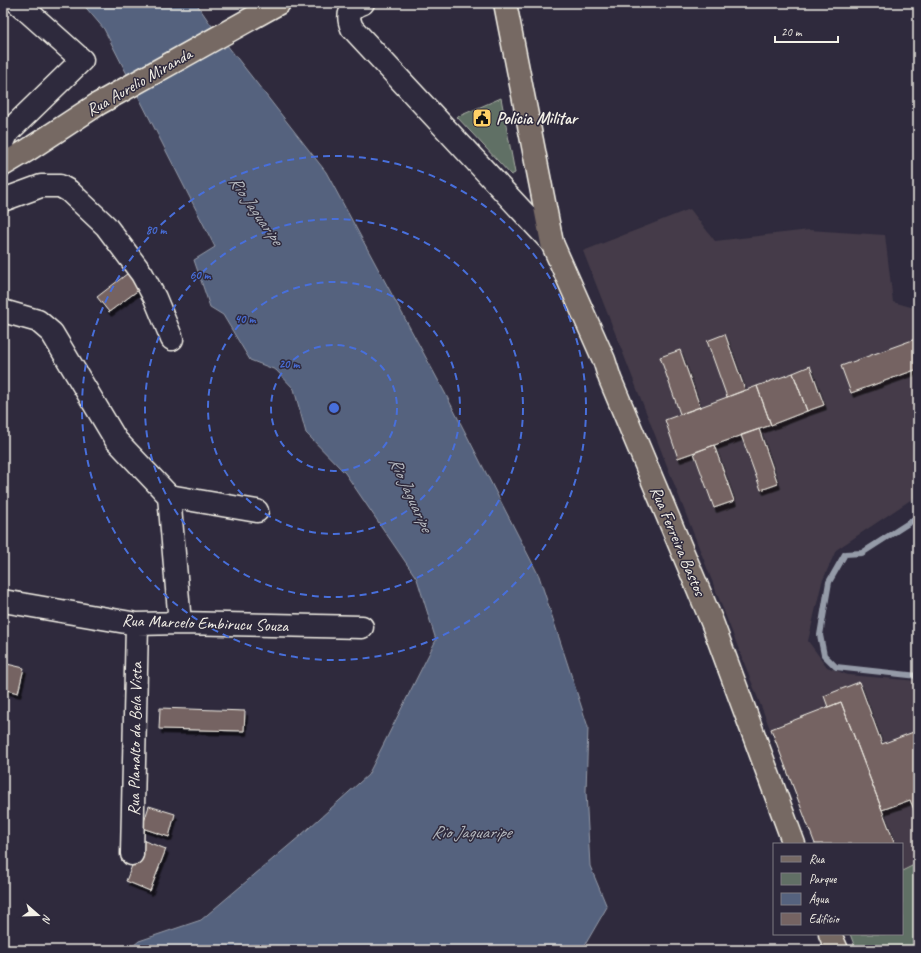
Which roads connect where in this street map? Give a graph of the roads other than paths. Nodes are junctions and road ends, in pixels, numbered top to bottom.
1 (18, 3) edge
2 (279, 3) edge
3 (363, 3) edge
4 (505, 3) edge
5 (3, 143) edge
6 (3, 165) edge
7 (3, 200) edge
8 (552, 242) junction
9 (3, 310) edge
10 (172, 339) dead end
11 (169, 496) junction
12 (257, 511) dead end
13 (3, 601) edge
14 (180, 623) junction
15 (137, 624) junction
16 (362, 627) dead end
17 (794, 843) edge
18 (132, 854) dead end
19 (830, 935) edge
20 (837, 950) edge

1 - 5 street
2 - 6 main road, Rua Aurelio Miranda
3 - 8 street
4 - 8 main road, Rua Ferreira Bastos
7 - 10 street
8 - 17 main road, Rua Ferreira Bastos
9 - 11 street
11 - 12 street
11 - 14 street
13 - 15 street, Rua Marcelo Embirucu Souza
14 - 15 street, Rua Marcelo Embirucu Souza
14 - 16 street, Rua Marcelo Embirucu Souza
15 - 18 street, Rua Planalto da Bela Vista
19 - 20 main road

